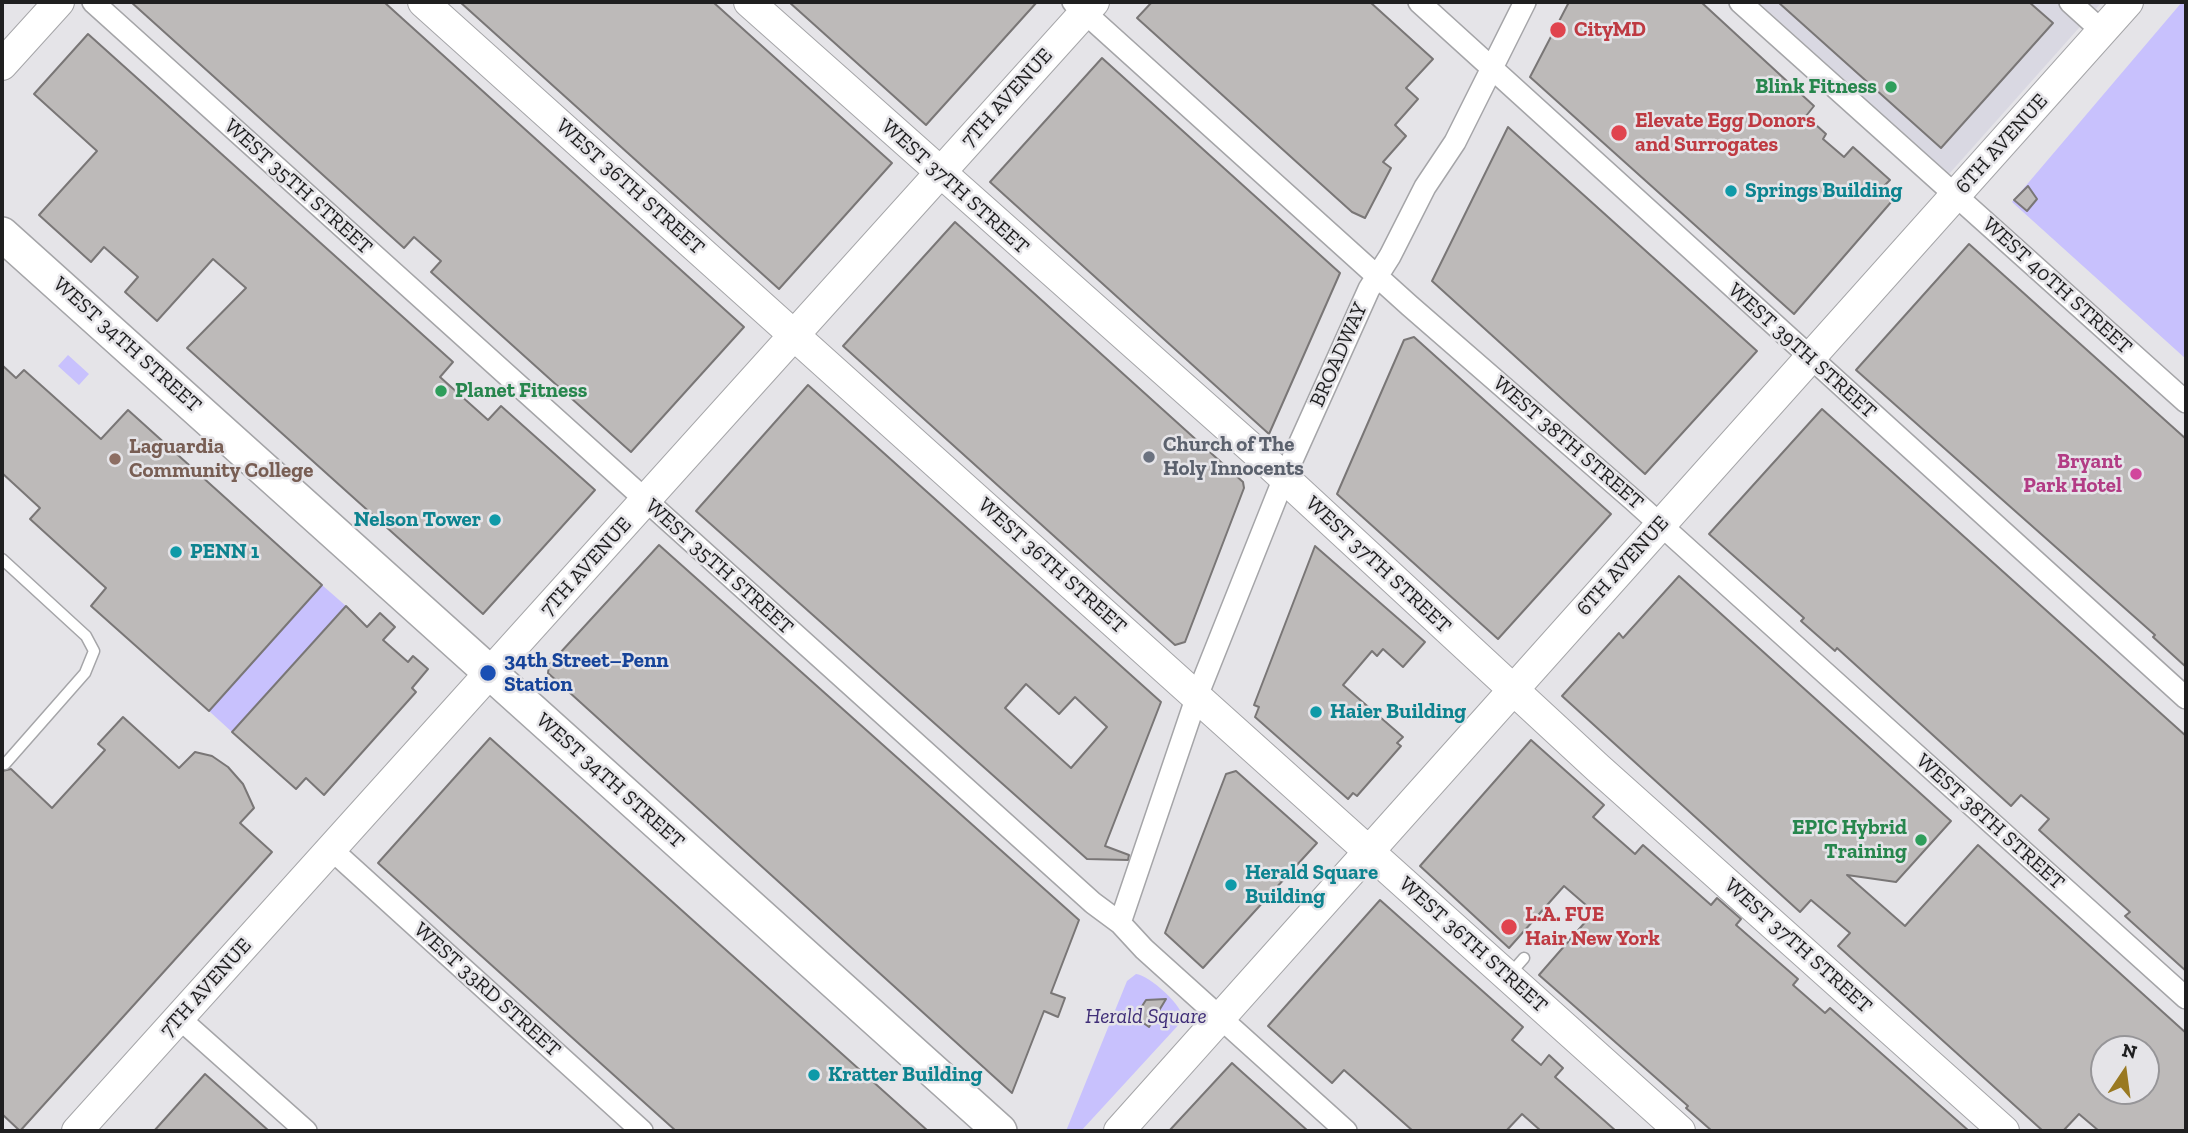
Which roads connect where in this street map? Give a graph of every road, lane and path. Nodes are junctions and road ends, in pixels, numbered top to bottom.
1 (59, 2) edge
2 (93, 2) edge
3 (424, 2) edge
4 (749, 2) edge
5 (1419, 2) edge
6 (1525, 2) edge
7 (1740, 2) edge
8 (2070, 2) edge
9 (2128, 2) edge
10 (1084, 5) edge
11 (2102, 31) junction
12 (2, 65) edge
13 (1492, 68) junction
14 (939, 173) junction
15 (1956, 196) junction
16 (2, 234) edge
17 (1377, 276) junction
18 (794, 333) junction
19 (1811, 358) junction
20 (2186, 402) edge
21 (1284, 478) junction
22 (646, 501) junction
23 (1660, 524) junction
24 (2, 559) edge
25 (491, 673) junction
26 (1512, 688) junction
27 (1197, 696) junction
28 (2186, 698) edge
29 (5, 764) dead end
30 (331, 849) junction
31 (1370, 852) junction
32 (1120, 923) junction
33 (2186, 998) edge
34 (179, 1018) junction
35 (1220, 1018) junction
36 (77, 1131) edge
37 (306, 1131) edge
38 (642, 1131) edge
39 (1000, 1131) edge
40 (1119, 1131) edge
41 (1346, 1131) edge
42 (1680, 1131) edge
43 (2004, 1131) edge

1 - 12 main road
2 - 22 street, WEST 35TH STREET
3 - 18 main road, WEST 36TH STREET
4 - 14 main road, WEST 37TH STREET
5 - 13 street, WEST 39TH STREET
6 - 13 street, BROADWAY
7 - 15 street, WEST 40TH STREET
8 - 11 street
9 - 11 main road, 6TH AVENUE
10 - 14 main road, 7TH AVENUE
10 - 17 street, WEST 38TH STREET
11 - 15 main road, 6TH AVENUE
13 - 17 street, BROADWAY
13 - 19 street, WEST 39TH STREET
14 - 18 main road, 7TH AVENUE
14 - 21 main road, WEST 37TH STREET
15 - 19 main road, 6TH AVENUE
15 - 20 street, WEST 40TH STREET
16 - 25 main road, WEST 34TH STREET
17 - 21 street, BROADWAY
17 - 23 street, WEST 38TH STREET
18 - 22 main road, 7TH AVENUE
18 - 27 main road, WEST 36TH STREET
19 - 23 main road, 6TH AVENUE
19 - 28 street, WEST 39TH STREET
21 - 26 main road, WEST 37TH STREET
21 - 27 street, BROADWAY
22 - 25 main road, 7TH AVENUE
22 - 32 street, WEST 35TH STREET
23 - 26 main road, 6TH AVENUE
23 - 33 street, WEST 38TH STREET
24 - 29 lane
25 - 30 main road, 7TH AVENUE
25 - 39 main road, WEST 34TH STREET
26 - 31 main road, 6TH AVENUE
26 - 43 main road, WEST 37TH STREET
27 - 31 main road, WEST 36TH STREET
27 - 32 street, BROADWAY
30 - 34 main road, 7TH AVENUE
30 - 38 street, WEST 33RD STREET
31 - 35 main road, 6TH AVENUE
31 - 42 main road, WEST 36TH STREET
32 - 35 street, WEST 35TH STREET
34 - 36 main road, 7TH AVENUE
34 - 37 street
35 - 40 main road, 6TH AVENUE
35 - 41 street, WEST 35TH STREET

